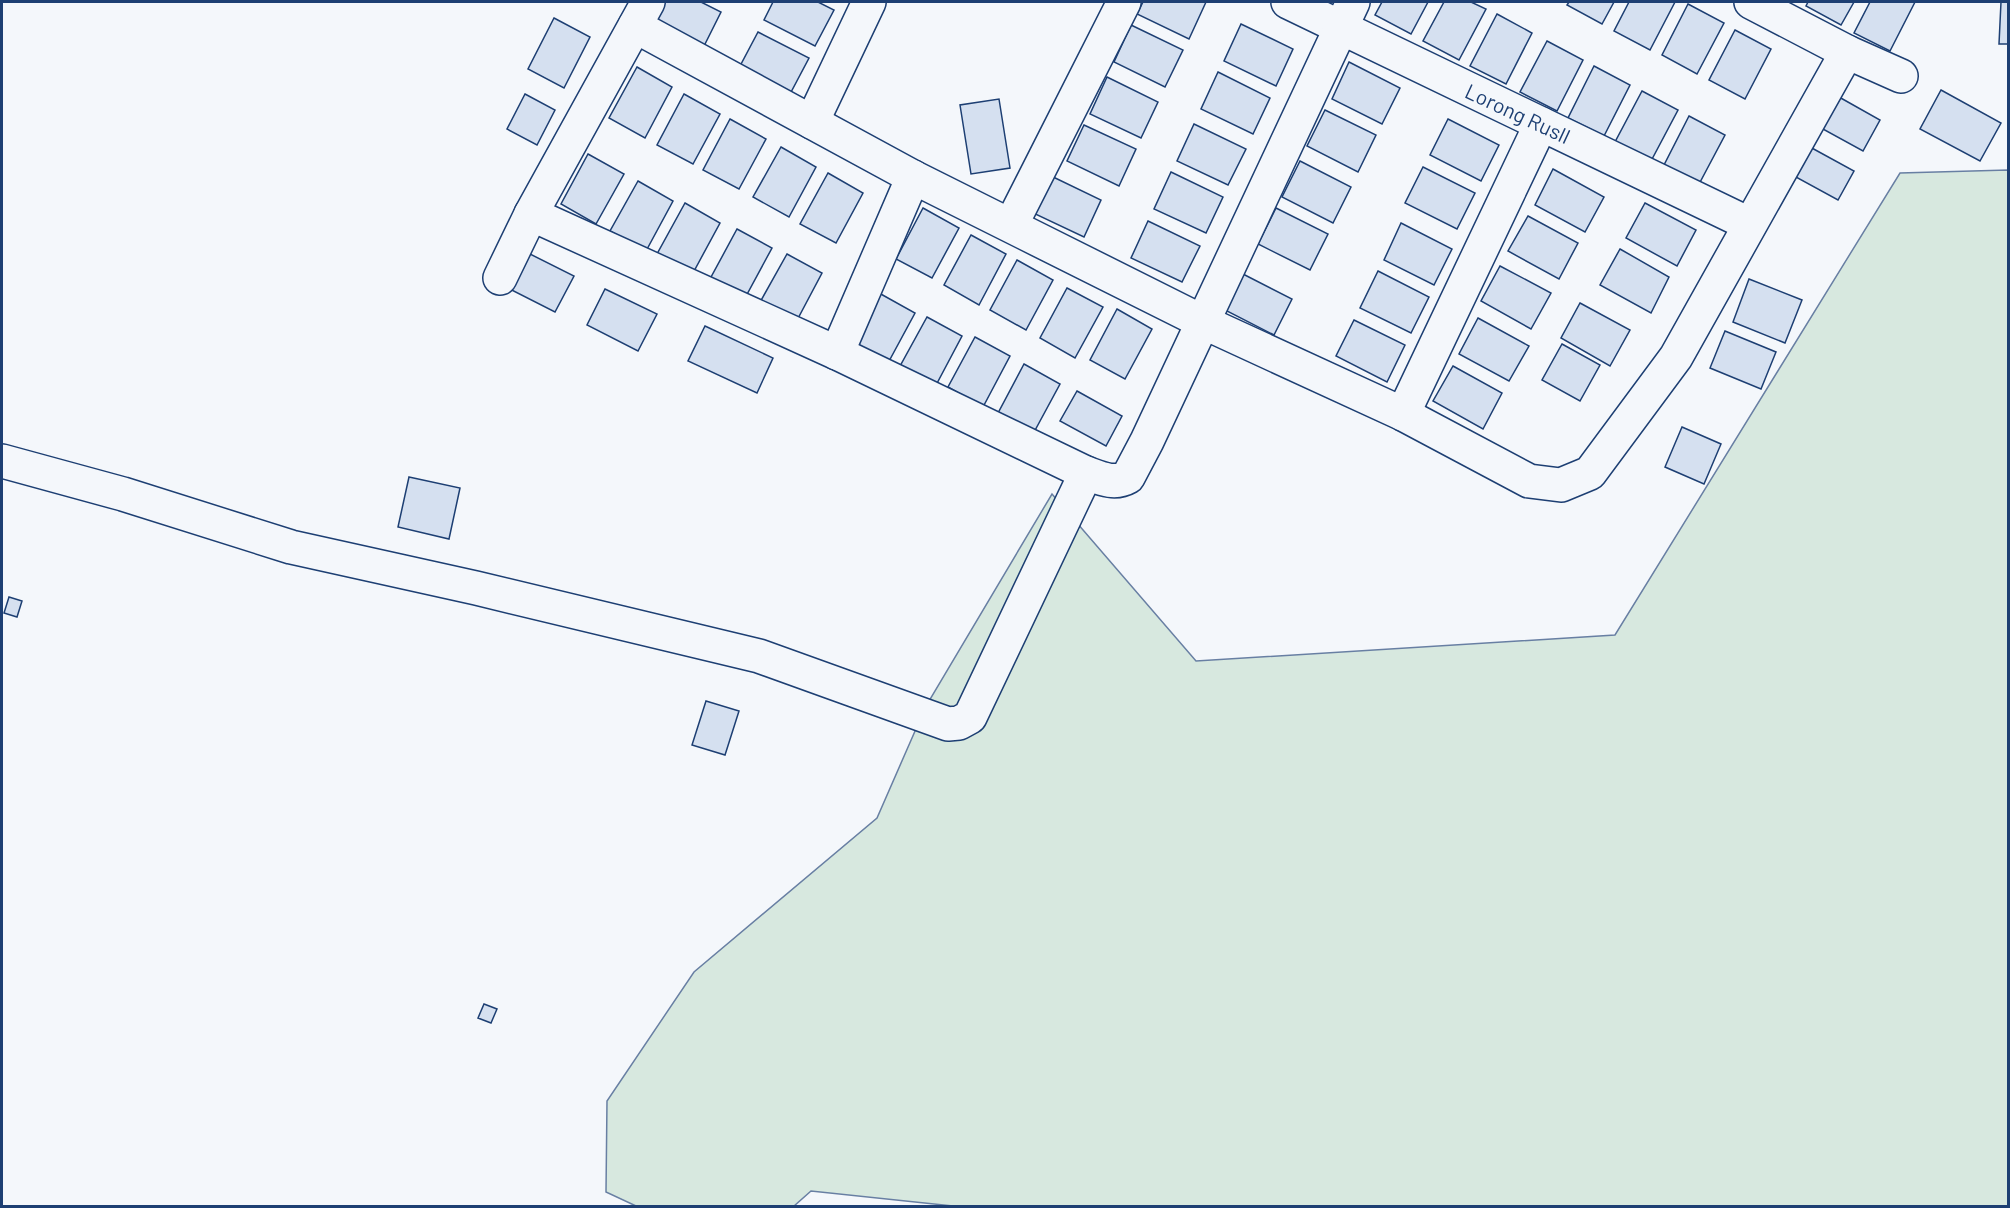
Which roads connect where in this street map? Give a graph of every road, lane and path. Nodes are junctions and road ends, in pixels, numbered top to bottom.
1 (869, 2) edge
2 (1124, 2) edge
3 (1288, 2) edge
4 (1751, 2) edge
5 (642, 14) edge
6 (1347, 15) edge
7 (1847, 52) junction
8 (1901, 76) dead end
9 (812, 122) junction
10 (1541, 124) junction
11 (913, 177) junction
12 (531, 214) junction
13 (1749, 224) junction
14 (1011, 225) junction
15 (500, 278) dead end
16 (1203, 322) junction
17 (837, 353) junction
18 (1403, 414) junction
19 (2, 461) edge
20 (1086, 473) junction

1 - 9 street
2 - 14 street
3 - 6 street, Lorong Rusll
4 - 7 street
5 - 9 street
5 - 12 street
6 - 10 street, Lorong Rusll
6 - 16 street
7 - 8 street
7 - 13 street
9 - 11 street
10 - 13 street, Lorong Rusll
10 - 18 street
11 - 14 street
11 - 17 street
12 - 15 street
12 - 17 street
13 - 18 street
14 - 16 street
16 - 18 street
16 - 20 street
17 - 20 street
19 - 20 street

